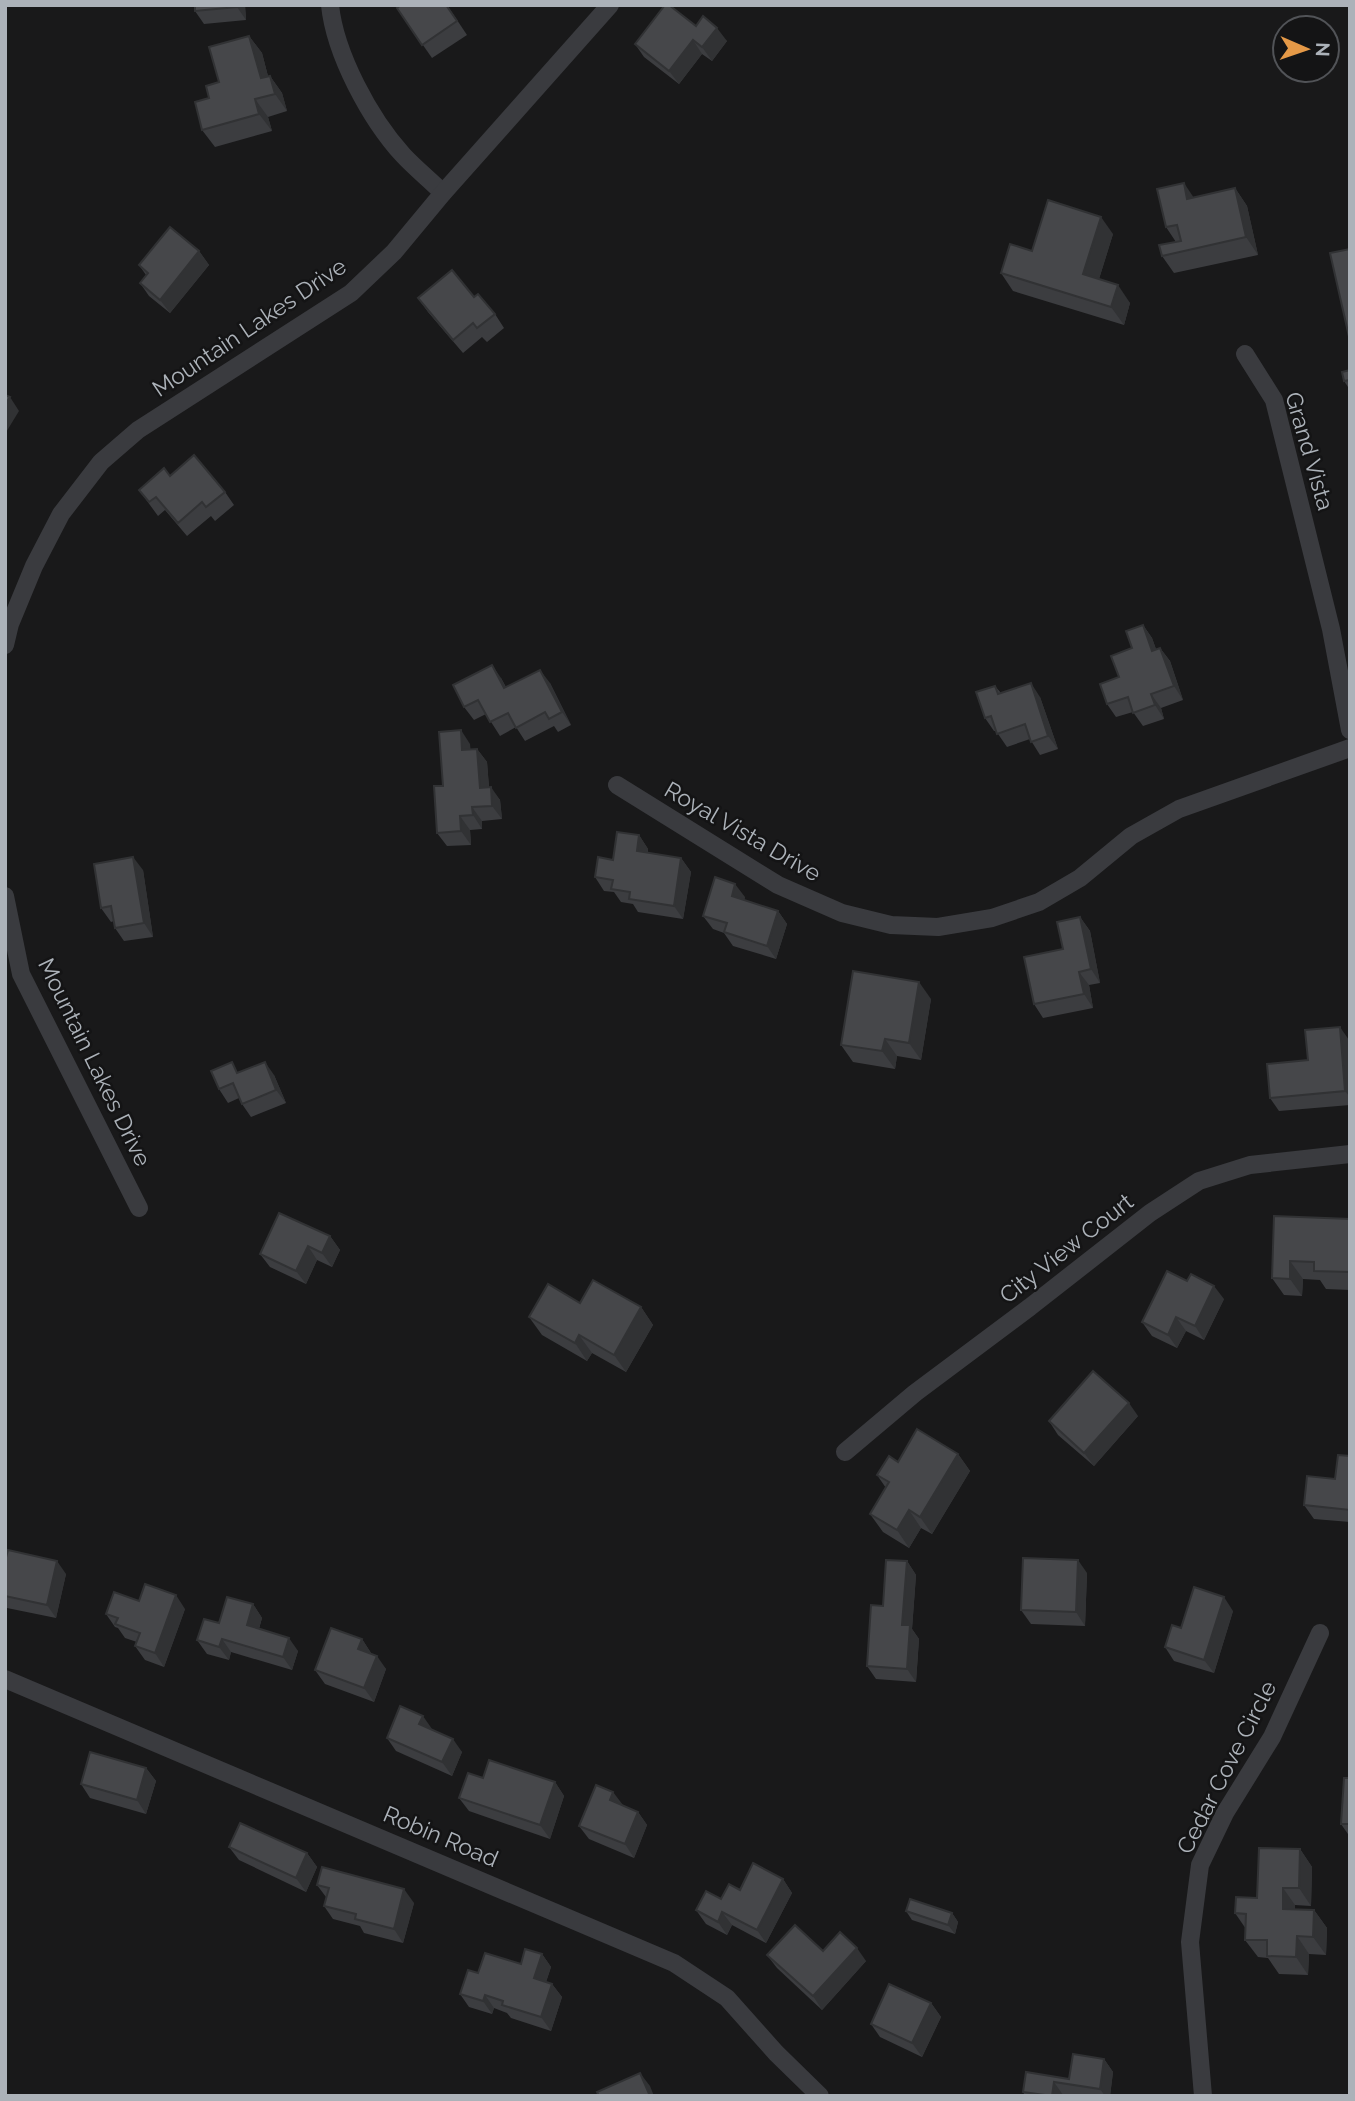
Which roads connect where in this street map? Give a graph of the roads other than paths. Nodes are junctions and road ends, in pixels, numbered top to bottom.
1 (330, 5) edge
2 (610, 5) edge
3 (443, 193) junction
4 (1245, 354) dead end
5 (5, 645) edge
6 (1350, 730) edge
7 (1350, 748) edge
8 (617, 785) dead end
9 (5, 896) edge
10 (1350, 1154) edge
11 (139, 1208) dead end
12 (845, 1452) dead end
13 (1320, 1633) dead end
14 (5, 1679) edge
15 (820, 2096) edge
16 (1203, 2096) edge

1 - 3 street
2 - 3 street, Mountain Lakes Drive
3 - 5 street, Mountain Lakes Drive
4 - 6 street, Grand Vista
7 - 8 street, Royal Vista Drive
9 - 11 street, Mountain Lakes Drive
10 - 12 street, City View Court
13 - 16 street, Cedar Cove Circle
14 - 15 street, Robin Road

